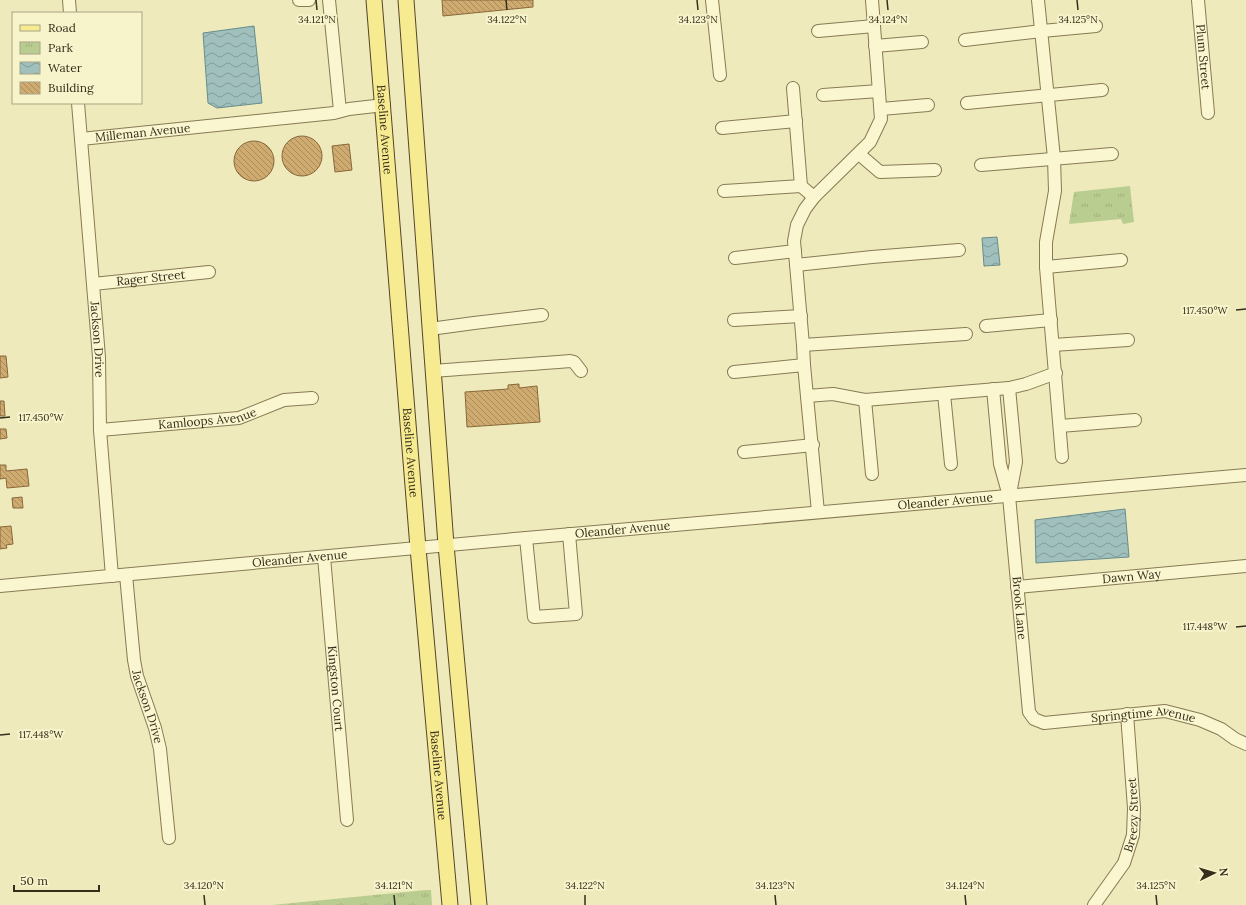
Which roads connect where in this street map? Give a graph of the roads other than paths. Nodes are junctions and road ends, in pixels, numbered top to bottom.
1 (69, 0) edge
2 (299, 0) edge
3 (309, 0) edge
4 (329, 0) edge
5 (374, 0) edge
6 (406, 0) edge
7 (712, 0) edge
8 (872, 0) edge
9 (1038, 0) edge
10 (1198, 0) edge
11 (70, 12) edge
12 (874, 26) junction
13 (1096, 26) dead end
14 (818, 31) dead end
15 (1042, 31) junction
16 (965, 40) dead end
17 (922, 42) dead end
18 (875, 46) junction
19 (720, 75) dead end
20 (793, 88) dead end
21 (1102, 90) dead end
22 (879, 91) junction
23 (823, 95) dead end
24 (1048, 95) junction
25 (967, 103) dead end
26 (78, 104) edge
27 (384, 105) junction
28 (928, 105) dead end
29 (881, 109) junction
30 (340, 111) junction
31 (1208, 113) dead end
32 (796, 121) junction
33 (722, 128) dead end
34 (81, 139) junction
35 (859, 154) junction
36 (1112, 154) dead end
37 (1054, 158) junction
38 (981, 165) dead end
39 (935, 170) dead end
40 (801, 186) junction
41 (724, 191) dead end
42 (814, 197) junction
43 (959, 250) dead end
44 (795, 251) junction
45 (735, 258) dead end
46 (1121, 260) dead end
47 (796, 265) junction
48 (1046, 267) junction
49 (209, 272) dead end
50 (93, 284) junction
51 (542, 315) dead end
52 (801, 316) junction
53 (734, 320) dead end
54 (1051, 320) junction
55 (986, 326) dead end
56 (430, 330) junction
57 (966, 334) dead end
58 (1128, 340) dead end
59 (803, 345) junction
60 (1053, 345) junction
61 (804, 365) junction
62 (581, 371) dead end
63 (433, 372) junction
64 (734, 372) dead end
65 (1056, 373) junction
66 (1009, 388) junction
67 (993, 389) junction
68 (944, 394) junction
69 (807, 396) junction
70 (312, 398) dead end
71 (865, 400) junction
72 (1134, 420) dead end
73 (1060, 426) junction
74 (100, 430) junction
75 (1014, 440) junction
76 (997, 442) junction
77 (812, 445) junction
78 (744, 452) dead end
79 (1062, 457) dead end
80 (951, 464) dead end
81 (872, 474) dead end
82 (1246, 475) edge
83 (1009, 496) junction
84 (818, 512) junction
85 (569, 534) junction
86 (526, 538) junction
87 (446, 545) junction
88 (418, 548) junction
89 (324, 557) junction
90 (1246, 566) edge
91 (126, 575) junction
92 (112, 576) junction
93 (0, 586) edge
94 (1017, 587) junction
95 (1126, 714) junction
96 (1034, 719) joint
97 (1246, 744) edge
98 (347, 820) dead end
99 (169, 838) dead end
100 (450, 905) edge
101 (479, 905) edge
102 (1094, 905) edge

1 - 11 street
2 - 3 street
4 - 30 street
5 - 27 main road, Baseline Avenue
6 - 56 main road
7 - 19 street
8 - 12 street
9 - 15 street
10 - 31 street, Plum Street
12 - 14 street
12 - 18 street
13 - 15 street
15 - 16 street
15 - 24 street
17 - 18 street
18 - 22 street
20 - 32 street
21 - 24 street
22 - 23 street
22 - 29 street
24 - 25 street
24 - 37 street
26 - 34 street, Jackson Drive
27 - 30 street, Milleman Avenue
27 - 88 main road, Baseline Avenue
28 - 29 street
29 - 35 street
30 - 34 street, Milleman Avenue
32 - 33 street
32 - 40 street
34 - 50 street, Jackson Drive
35 - 39 street
35 - 42 street
36 - 37 street
37 - 38 street
37 - 48 street
40 - 41 street
40 - 42 street
42 - 44 street
43 - 47 street
44 - 45 street
44 - 47 street
46 - 48 street
47 - 52 street
48 - 54 street
49 - 50 street, Rager Street
50 - 74 street, Jackson Drive
51 - 56 street
52 - 53 street
52 - 59 street
54 - 55 street
54 - 60 street
56 - 63 main road
57 - 59 street
58 - 60 street
59 - 61 street
60 - 65 street
61 - 64 street
61 - 69 street
62 - 63 street
63 - 87 main road
65 - 66 street
65 - 73 street
66 - 67 street
66 - 75 street
67 - 68 street
67 - 76 street
68 - 71 street
68 - 80 street
69 - 71 street
69 - 77 street
70 - 74 street, Kamloops Avenue
71 - 81 street
72 - 73 street
73 - 79 street
74 - 92 street, Jackson Drive
75 - 76 street
75 - 83 street
76 - 83 street
77 - 78 street
77 - 84 street
82 - 83 street, Oleander Avenue
83 - 84 street, Oleander Avenue
83 - 94 street, Brook Lane
84 - 85 street, Oleander Avenue
85 - 86 street, Oleander Avenue
85 - 86 street
86 - 87 street, Oleander Avenue
87 - 88 street, Oleander Avenue
87 - 101 main road
88 - 89 street, Oleander Avenue
88 - 100 main road, Baseline Avenue
89 - 91 street, Oleander Avenue
89 - 98 street, Kingston Court
90 - 94 street, Dawn Way
91 - 92 street, Oleander Avenue
91 - 99 street, Jackson Drive
92 - 93 street, Oleander Avenue
94 - 96 street, Brook Lane
95 - 96 street, Springtime Avenue
95 - 97 street, Springtime Avenue
95 - 102 street, Breezy Street

